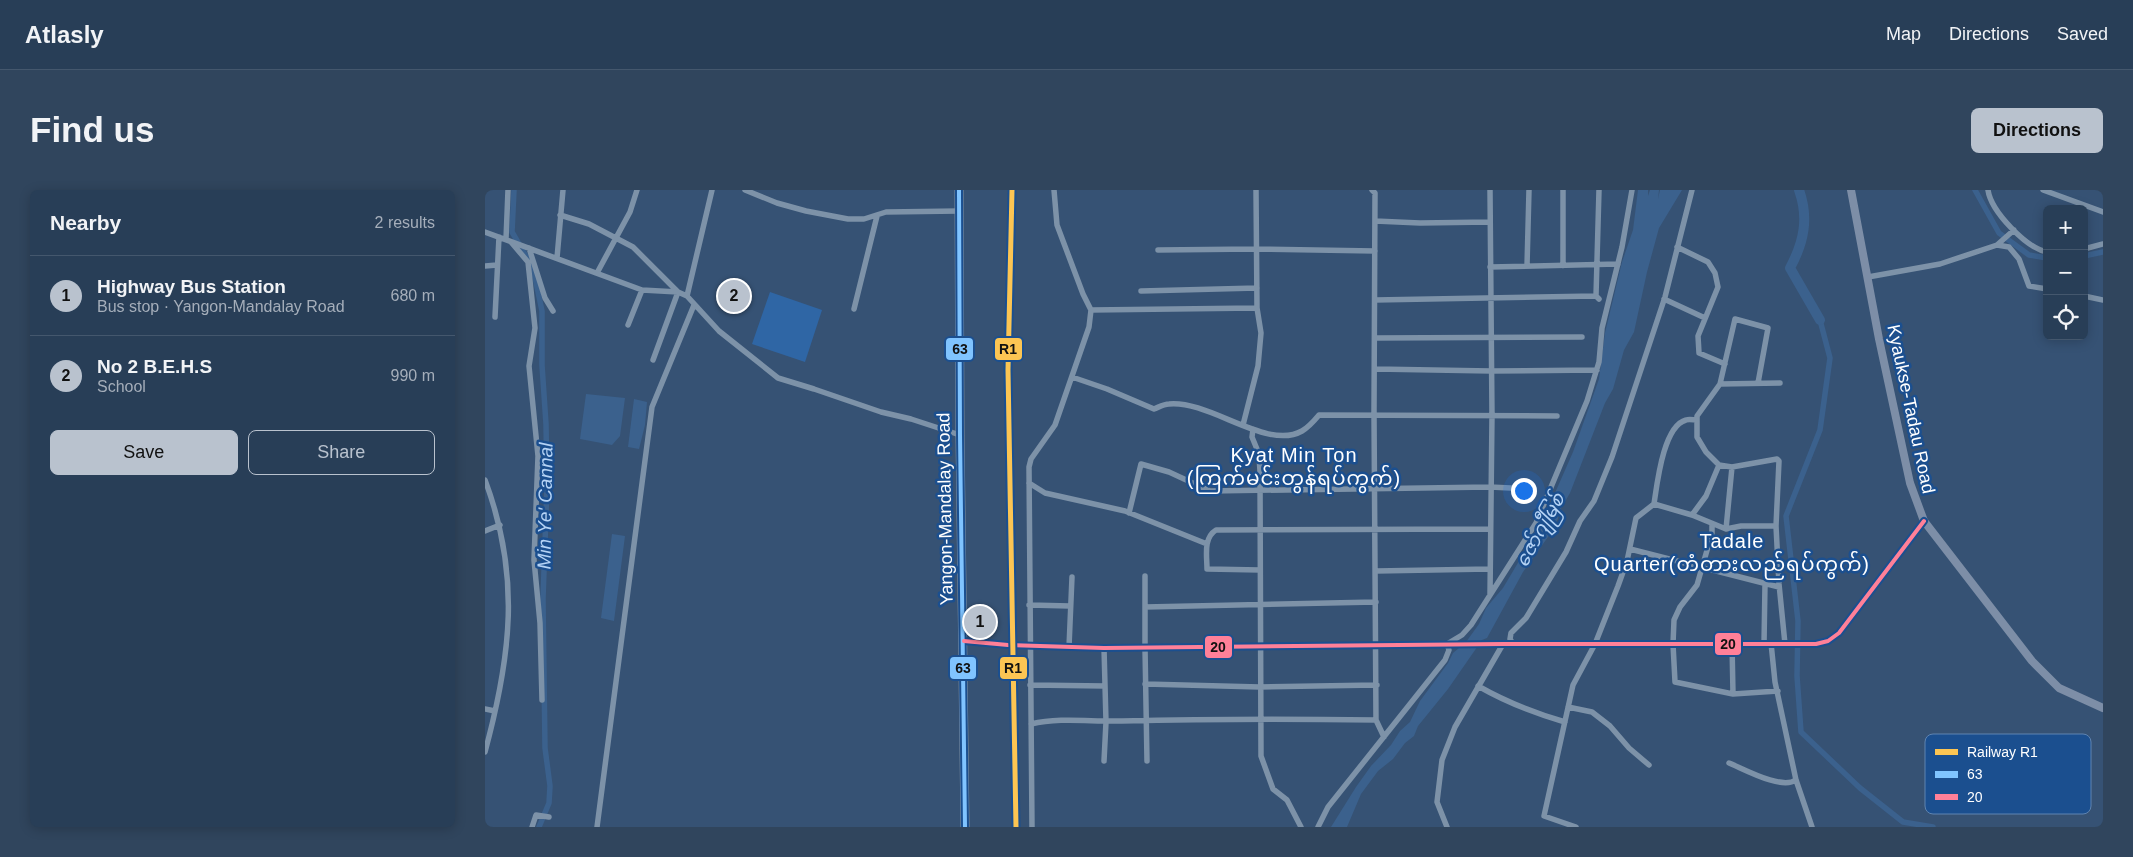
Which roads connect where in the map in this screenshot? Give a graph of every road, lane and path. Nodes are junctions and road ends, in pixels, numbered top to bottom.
1 (508, 190) edge
2 (563, 190) edge
3 (637, 190) edge
4 (712, 190) edge
5 (745, 190) edge
6 (959, 190) edge
7 (1054, 190) edge
8 (1256, 190) edge
9 (1372, 190) edge
10 (1490, 190) edge
11 (1529, 190) edge
12 (1563, 190) edge
13 (1599, 190) edge
14 (1632, 190) edge
15 (1692, 190) edge
16 (1851, 190) edge
17 (1988, 190) edge
18 (2043, 190) edge
19 (959, 211) junction
20 (2103, 212) edge
21 (560, 215) junction
22 (877, 216) junction
23 (1375, 221) junction
24 (1489, 222) junction
25 (2014, 230) junction
26 (485, 232) edge
27 (499, 237) junction
28 (617, 237) junction
29 (508, 240) junction
30 (2103, 244) edge
31 (1997, 245) junction
32 (1677, 247) junction
33 (529, 248) junction
34 (2088, 248) edge
35 (1256, 249) junction
36 (1158, 250) dead end
37 (2043, 250) edge
38 (1375, 251) junction
39 (557, 258) junction
40 (1598, 263) junction
41 (1618, 264) junction
42 (497, 265) junction
43 (485, 266) edge
44 (1527, 266) junction
45 (1563, 266) junction
46 (1490, 267) junction
47 (597, 273) junction
48 (1868, 277) junction
49 (1257, 288) junction
50 (2043, 288) edge
51 (642, 290) junction
52 (1141, 291) dead end
53 (678, 292) junction
54 (687, 296) junction
55 (2088, 297) edge
56 (1490, 299) junction
57 (1664, 299) junction
58 (1375, 300) junction
59 (2103, 300) edge
60 (694, 304) junction
61 (1257, 308) junction
62 (854, 309) dead end
63 (1091, 310) junction
64 (553, 311) dead end
65 (495, 317) dead end
66 (1705, 318) junction
67 (628, 325) dead end
68 (1375, 338) junction
69 (1490, 338) junction
70 (1582, 338) dead end
71 (653, 360) dead end
72 (1725, 364) junction
73 (1375, 369) junction
74 (1597, 370) junction
75 (1491, 371) junction
76 (1072, 377) junction
77 (1757, 383) junction
78 (1780, 383) dead end
79 (1720, 384) junction
80 (1374, 414) junction
81 (1492, 415) junction
82 (1557, 416) dead end
83 (1697, 420) junction
84 (1243, 425) junction
85 (1253, 429) junction
86 (960, 435) junction
87 (1719, 466) junction
88 (1732, 467) junction
89 (485, 480) edge
90 (1029, 483) junction
91 (1490, 487) junction
92 (1375, 488) junction
93 (1534, 489) dead end
94 (1260, 492) junction
95 (1654, 504) junction
96 (1129, 513) junction
97 (1691, 515) junction
98 (1924, 521) junction
99 (499, 525) junction
100 (1712, 525) junction
101 (1776, 526) junction
102 (1491, 529) junction
103 (1726, 529) junction
104 (1260, 530) junction
105 (1375, 530) junction
106 (485, 531) edge
107 (1207, 544) junction
108 (1630, 548) junction
109 (1702, 568) junction
110 (1490, 569) junction
111 (1260, 570) junction
112 (1376, 571) junction
113 (1072, 576) dead end
114 (1145, 576) dead end
115 (1765, 584) junction
116 (1779, 587) junction
117 (1489, 597) junction
118 (1376, 602) junction
119 (1029, 605) junction
120 (1260, 605) junction
121 (1069, 606) junction
122 (1145, 607) junction
123 (964, 641) junction
124 (1447, 644) junction
125 (1503, 644) junction
126 (1513, 644) junction
127 (1595, 644) junction
128 (1673, 644) junction
129 (1732, 644) junction
130 (1768, 644) junction
131 (1788, 644) junction
132 (1377, 645) junction
133 (1030, 646) junction
134 (1260, 646) junction
135 (1069, 647) junction
136 (1104, 648) junction
137 (1145, 648) junction
138 (1145, 684) junction
139 (1030, 685) junction
140 (1377, 685) junction
141 (1105, 686) junction
142 (1478, 686) junction
143 (1260, 687) junction
144 (1778, 691) junction
145 (1733, 694) junction
146 (542, 700) dead end
147 (1568, 707) junction
148 (2103, 708) edge
149 (485, 709) edge
150 (495, 711) junction
151 (1261, 718) junction
152 (1377, 720) junction
153 (1146, 721) junction
154 (1106, 722) junction
155 (1565, 722) junction
156 (1031, 724) junction
157 (1384, 737) junction
158 (485, 752) edge
159 (1104, 761) dead end
160 (1147, 761) dead end
161 (1729, 763) dead end
162 (1649, 765) dead end
163 (1796, 780) junction
164 (549, 817) dead end
165 (532, 827) edge
166 (597, 827) edge
167 (965, 827) edge
168 (1031, 827) edge
169 (1301, 827) edge
170 (1318, 827) edge
171 (1447, 827) edge
172 (1576, 827) edge
173 (1813, 827) edge

1 - 29 street
2 - 21 street
3 - 28 street
4 - 54 street
5 - 22 street
6 - 19 highway, Yangon-Mandalay Road
7 - 63 street
8 - 35 street
9 - 23 street
10 - 24 street
11 - 44 street
12 - 45 street
13 - 40 street
14 - 41 street
15 - 32 street
16 - 48 main road, Kyaukse-Tadau Road
17 - 25 street
18 - 20 street
19 - 22 street
19 - 86 highway, Yangon-Mandalay Road
21 - 28 street
21 - 39 street
22 - 62 street
23 - 24 street
23 - 38 street
24 - 46 street
25 - 31 street
25 - 37 street
26 - 27 street
27 - 29 street
27 - 42 street
28 - 47 street
28 - 53 street
29 - 33 street
29 - 146 street
30 - 34 street
31 - 48 street
31 - 50 street
32 - 57 street
32 - 66 street
33 - 39 street
33 - 64 street
35 - 36 street
35 - 38 street
35 - 49 street
38 - 58 street
39 - 47 street
40 - 41 street
40 - 45 street
40 - 56 street
41 - 74 street
42 - 43 street
42 - 65 street
44 - 45 street
44 - 46 street
46 - 56 street
47 - 51 street
48 - 98 main road, Kyaukse-Tadau Road
49 - 52 street
49 - 61 street
51 - 53 street
51 - 67 street
53 - 54 street
53 - 71 street
54 - 60 street
55 - 59 street
56 - 58 street
56 - 69 street
57 - 66 street
57 - 126 street
58 - 68 street
60 - 86 street
60 - 166 street
61 - 63 street
61 - 84 street
63 - 76 street
66 - 72 street
68 - 69 street
68 - 73 street
69 - 70 street
69 - 75 street
72 - 77 street
72 - 79 street
73 - 75 street
73 - 80 street
74 - 75 street
74 - 117 street
75 - 81 street
76 - 84 street
76 - 90 street
77 - 78 street
77 - 79 street
79 - 83 street
80 - 81 street
80 - 85 street
80 - 92 street
81 - 82 street
81 - 91 street
83 - 87 street
83 - 95 street
84 - 85 street
85 - 94 street
86 - 123 highway, Yangon-Mandalay Road
87 - 88 street
87 - 97 street
88 - 101 street
88 - 103 street
89 - 99 street
90 - 96 street
90 - 119 street
91 - 92 street
91 - 93 street
91 - 102 street
92 - 94 street
92 - 105 street
94 - 96 street
94 - 104 street
95 - 97 street
95 - 108 street
96 - 107 street
97 - 100 street
98 - 131 street
98 - 148 main road, Kyaukse-Tadau Road
99 - 106 street
99 - 150 street
100 - 103 street
100 - 109 street
101 - 103 street
101 - 116 street
102 - 105 street
102 - 110 street
104 - 105 street
104 - 107 street
104 - 111 street
105 - 112 street
107 - 111 street
108 - 109 street
108 - 127 street
109 - 115 street
109 - 128 street
110 - 112 street
110 - 117 street
111 - 120 street
112 - 118 street
113 - 121 street
114 - 122 street
115 - 116 street
115 - 130 street
116 - 131 street
117 - 124 street
118 - 120 street
118 - 132 street
119 - 121 street
119 - 133 street
120 - 122 street
120 - 134 street
121 - 135 street
122 - 137 street
123 - 133 street
123 - 167 highway, Yangon-Mandalay Road
124 - 125 street
124 - 132 street
124 - 157 street
125 - 126 street
125 - 142 street
126 - 127 street
127 - 128 street
127 - 147 street
128 - 129 street
128 - 145 street
129 - 130 street
129 - 145 street
130 - 131 street
130 - 144 street
132 - 134 street
132 - 140 street
133 - 135 street
133 - 139 street
134 - 137 street
134 - 143 street
135 - 136 street
136 - 137 street
136 - 141 street
137 - 138 street
138 - 143 street
138 - 153 street
139 - 141 street
139 - 156 street
140 - 143 street
140 - 152 street
141 - 154 street
142 - 155 street
142 - 171 street
143 - 151 street
144 - 145 street
144 - 163 street
147 - 155 street
147 - 162 street
149 - 150 street
150 - 158 street
151 - 152 street
151 - 153 street
151 - 169 street
152 - 157 street
153 - 154 street
153 - 160 street
154 - 156 street
154 - 159 street
155 - 172 street
156 - 168 street
157 - 170 street
161 - 163 street
163 - 173 street
164 - 165 street

